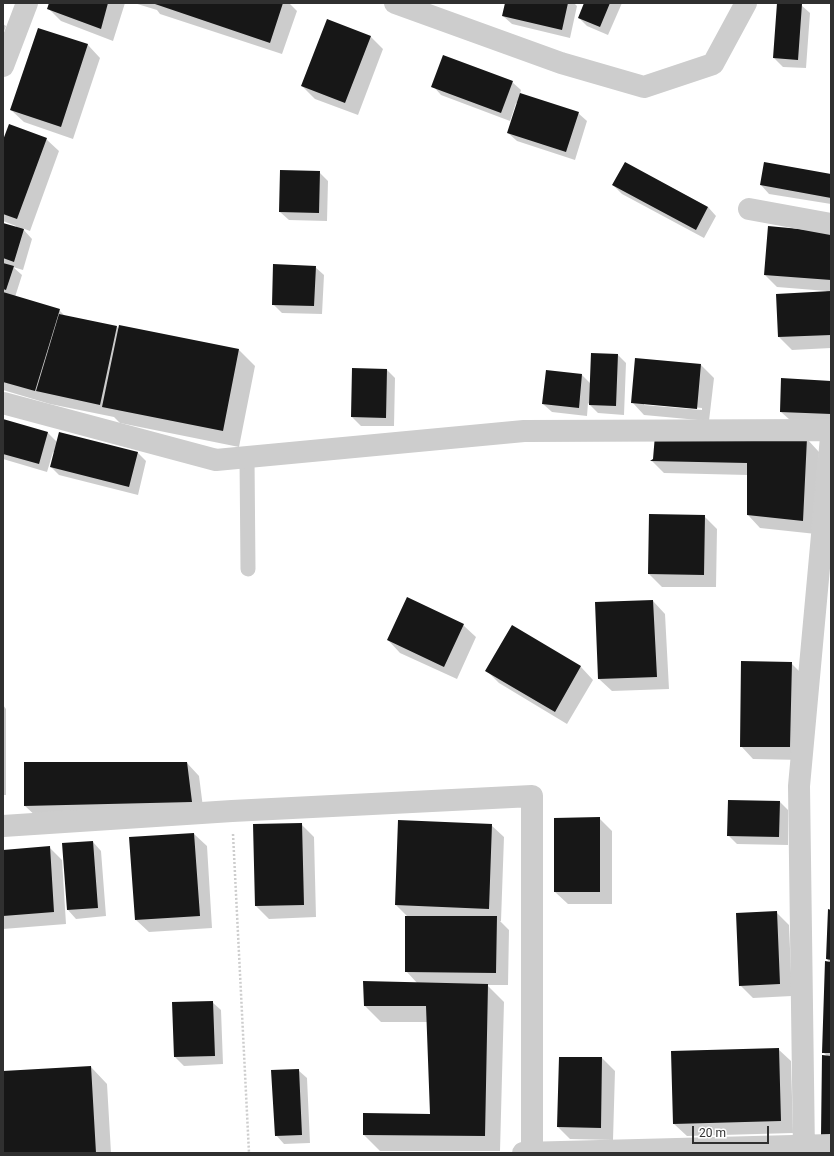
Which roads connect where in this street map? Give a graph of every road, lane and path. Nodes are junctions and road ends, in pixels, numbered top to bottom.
1 (27, 3) edge
2 (395, 3) edge
3 (746, 3) edge
4 (3, 66) edge
5 (748, 209) dead end
6 (831, 224) edge
7 (3, 403) edge
8 (831, 430) edge
9 (831, 437) edge
10 (247, 458) junction
11 (248, 569) dead end
12 (232, 811) junction
13 (3, 826) edge
14 (831, 1145) edge
15 (804, 1150) edge
16 (249, 1153) edge
17 (524, 1153) edge
18 (532, 1153) edge

1 - 4 street
2 - 3 street
5 - 6 street
7 - 10 street
8 - 10 street
9 - 15 street
10 - 11 lane
12 - 13 street
12 - 16 path
12 - 18 street
14 - 15 street
15 - 18 street
17 - 18 street

